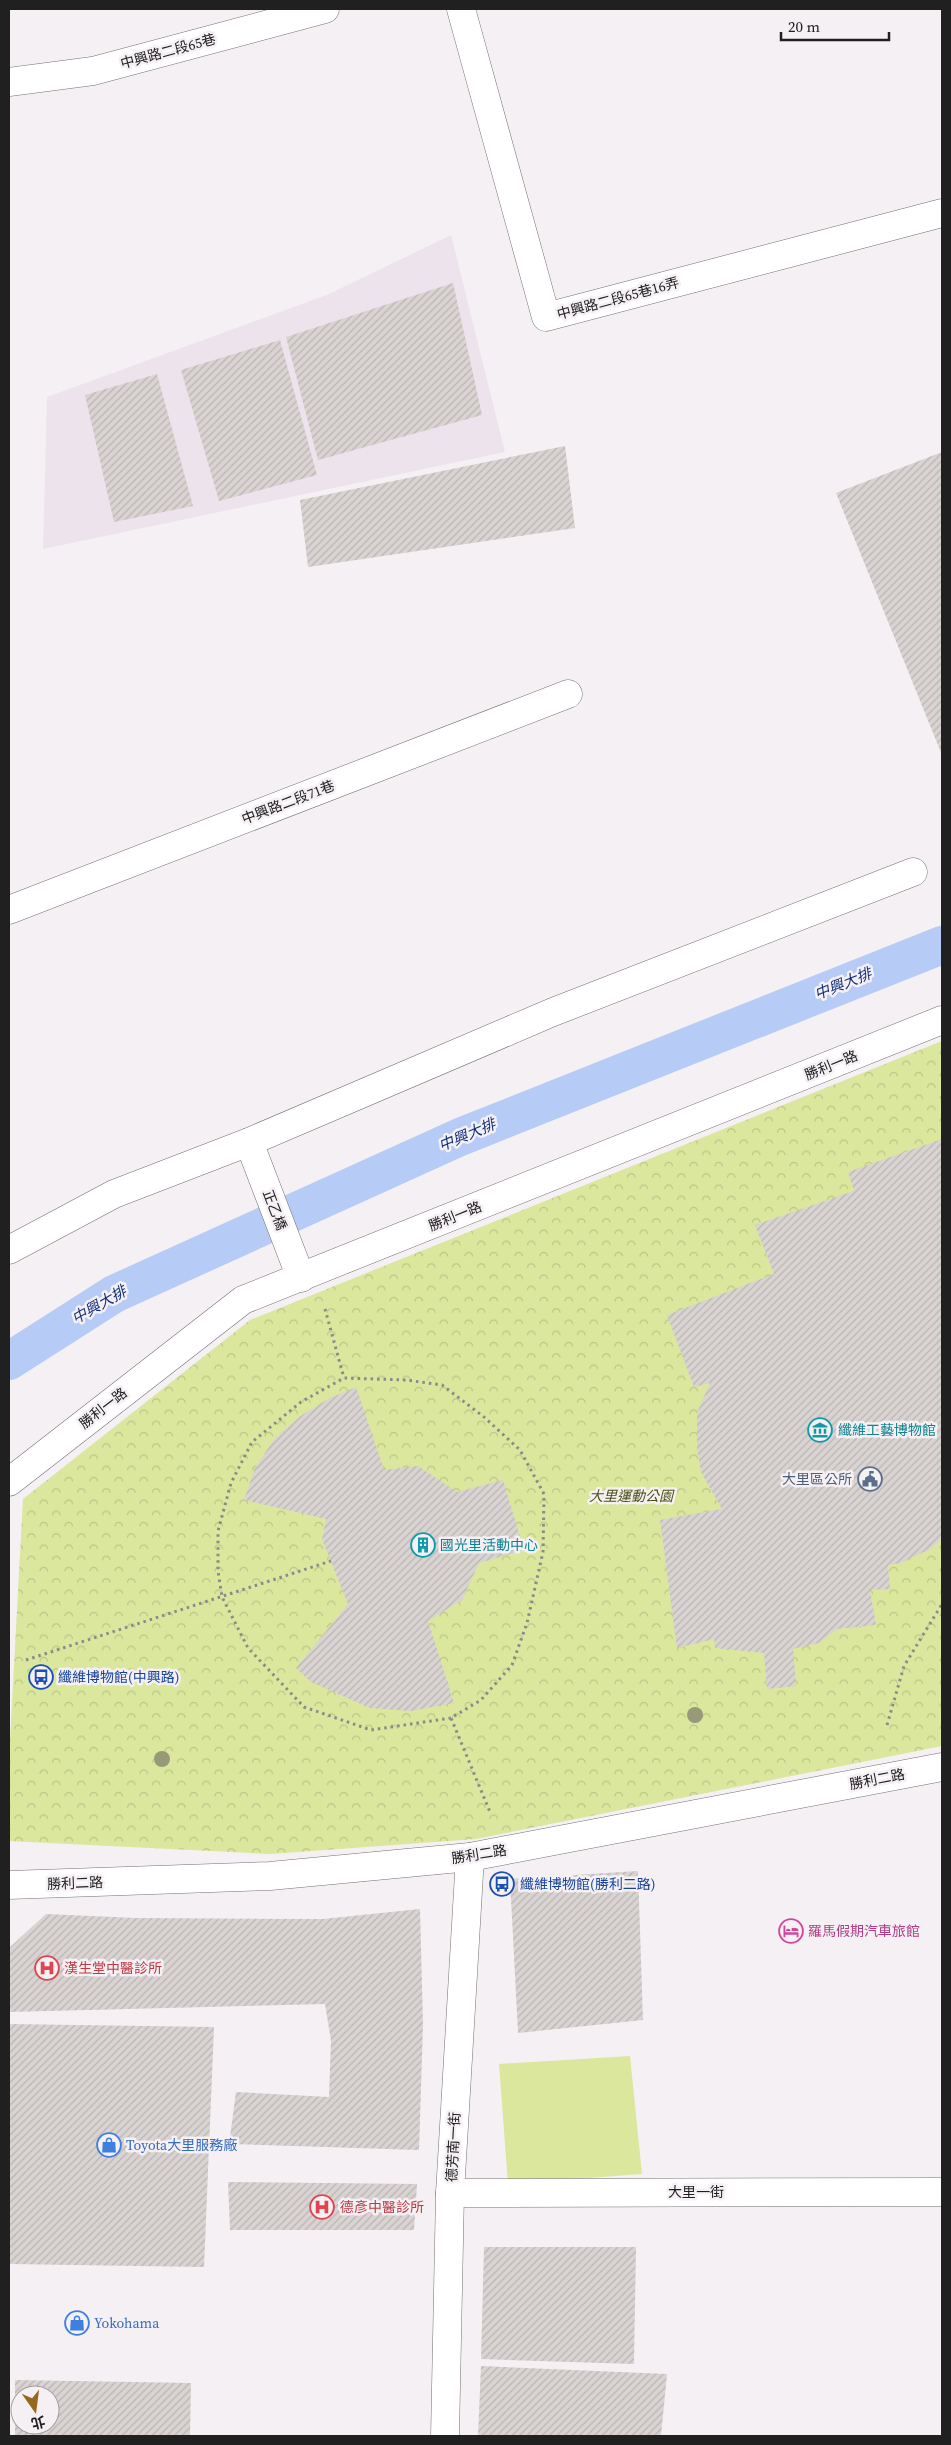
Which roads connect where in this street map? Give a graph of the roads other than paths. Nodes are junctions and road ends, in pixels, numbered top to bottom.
1 (325, 9) edge
2 (461, 9) edge
3 (9, 82) edge
4 (942, 213) edge
5 (568, 694) dead end
6 (913, 872) dead end
7 (9, 910) edge
8 (942, 1020) edge
9 (249, 1142) junction
10 (9, 1250) edge
11 (301, 1278) junction
12 (9, 1482) edge
13 (942, 1767) edge
14 (470, 1857) junction
15 (9, 1885) edge
16 (942, 2192) edge
17 (450, 2193) junction
18 (445, 2436) edge

1 - 3 street, 中興路二段65巷
2 - 4 street, 中興路二段65巷16弄
5 - 7 street, 中興路二段71巷
6 - 9 street
8 - 11 street, 勝利一路
9 - 10 street
9 - 11 street, 正乙橋
11 - 12 street, 勝利一路
13 - 14 street, 勝利二路
14 - 15 street, 勝利二路
14 - 17 street, 德芳南一街
16 - 17 street, 大里一街
17 - 18 street, 德芳南一街

